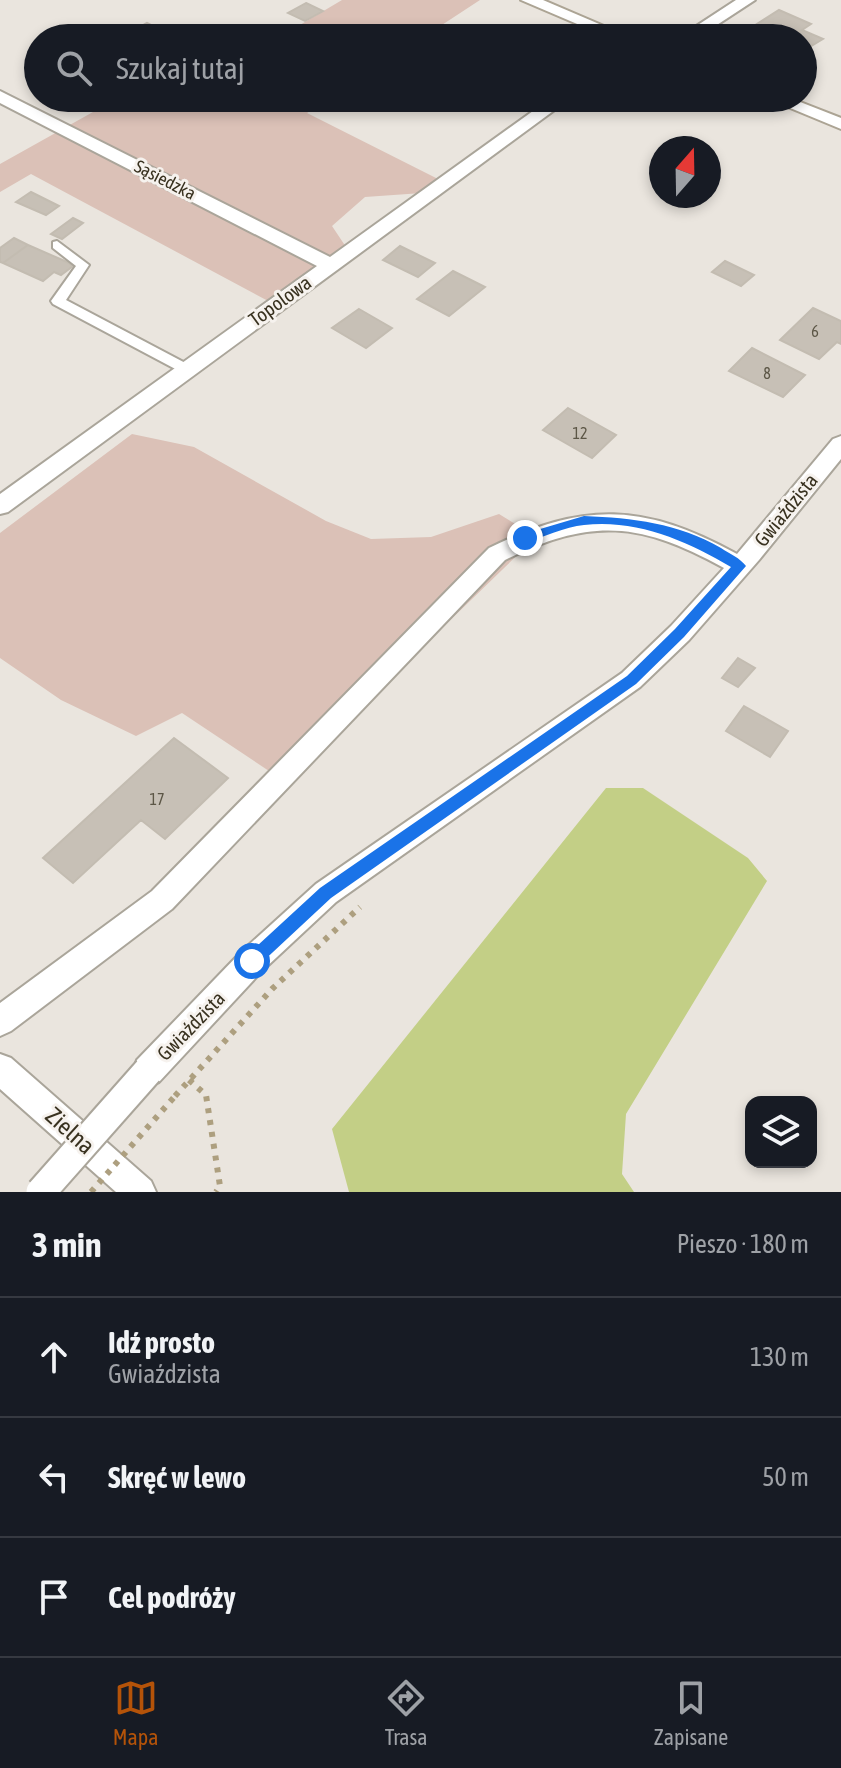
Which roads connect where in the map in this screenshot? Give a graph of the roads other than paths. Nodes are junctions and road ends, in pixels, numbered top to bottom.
1 (529, 0) edge
2 (747, 0) edge
3 (589, 24) edge
4 (708, 24) edge
5 (0, 96) edge
6 (24, 108) edge
7 (31, 112) edge
8 (543, 112) edge
9 (811, 112) edge
10 (841, 124) edge
11 (57, 245) dead end
12 (330, 265) junction
13 (186, 369) junction
14 (841, 444) edge
15 (0, 506) edge
16 (740, 566) junction
17 (0, 1021) edge
18 (0, 1069) edge
19 (41, 1192) edge
20 (140, 1192) edge

1 - 3 street
2 - 4 street
5 - 6 street, Sąsiedzka
7 - 12 street, Sąsiedzka
8 - 12 street, Topolowa
9 - 10 street
11 - 13 lane
12 - 13 street, Topolowa
13 - 15 street, Topolowa
14 - 16 street, Gwiaździsta
16 - 17 street
16 - 19 street, Gwiaździsta, bridge
18 - 20 street, Zielna

